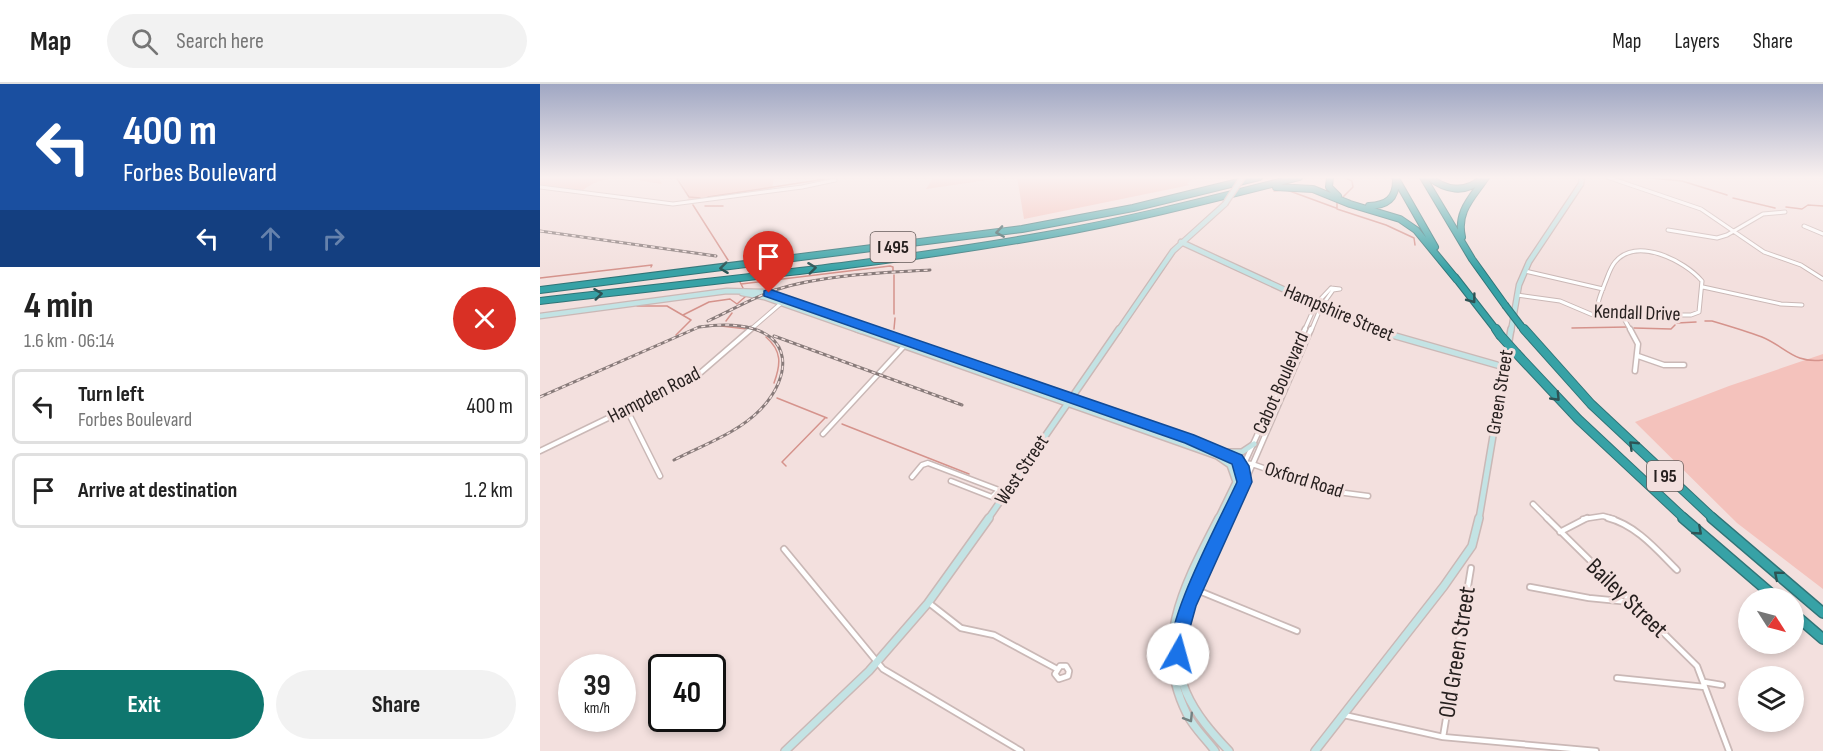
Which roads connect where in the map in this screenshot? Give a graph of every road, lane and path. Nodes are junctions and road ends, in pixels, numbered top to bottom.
1 (1128, 208) edge
2 (1173, 208) edge
3 (1220, 208) edge
4 (1363, 208) edge
5 (1412, 208) edge
6 (1441, 208) edge
7 (1463, 208) edge
8 (1565, 208) edge
9 (1698, 208) edge
10 (1785, 212) dead end
11 (1804, 226) dead end
12 (1668, 230) dead end
13 (1732, 232) junction
14 (1823, 234) edge
15 (1181, 242) junction
16 (1476, 266) junction
17 (1525, 271) junction
18 (1823, 279) edge
19 (1457, 280) junction
20 (1703, 287) junction
21 (1332, 289) dead end
22 (1602, 289) junction
23 (540, 290) edge
24 (1516, 295) junction
25 (540, 301) edge
26 (784, 301) junction
27 (1802, 305) dead end
28 (1319, 306) junction
29 (1598, 315) junction
30 (540, 316) edge
31 (1623, 316) junction
32 (906, 344) junction
33 (1638, 356) junction
34 (1684, 365) dead end
35 (1504, 367) junction
36 (1635, 370) dead end
37 (1069, 401) junction
38 (627, 410) junction
39 (822, 434) dead end
40 (1254, 444) junction
41 (540, 451) edge
42 (1222, 451) junction
43 (1228, 461) junction
44 (1252, 464) junction
45 (1242, 465) junction
46 (660, 476) dead end
47 (912, 477) dead end
48 (951, 481) dead end
49 (1240, 482) junction
50 (999, 490) junction
51 (1006, 493) junction
52 (1368, 496) dead end
53 (1533, 504) dead end
54 (1560, 532) junction
55 (784, 549) dead end
56 (1471, 568) dead end
57 (1677, 570) dead end
58 (1187, 586) junction
59 (1530, 588) dead end
60 (1765, 588) edge
61 (1195, 590) junction
62 (1632, 602) junction
63 (928, 603) junction
64 (1823, 613) edge
65 (1804, 623) edge
66 (1297, 632) dead end
67 (1823, 639) edge
68 (877, 663) junction
69 (1057, 669) dead end
70 (1617, 678) dead end
71 (1704, 684) junction
72 (1722, 685) dead end
73 (1343, 714) junction
74 (1443, 737) junction
75 (1019, 750) edge
76 (785, 751) edge
77 (1215, 751) edge
78 (1230, 751) edge
79 (1315, 751) edge
80 (1596, 751) edge
81 (1729, 751) edge

1 -> 23 highway, I 495
25 -> 2 highway, I 495
3 - 15 street, West Street, bridge
4 - 19 highway
5 - 19 highway, I 95
6 - 16 highway, I 95
7 - 16 highway
8 - 17 street, Green Street
9 - 13 street
10 - 13 street
11 - 14 street
12 - 13 street
13 - 18 street
15 - 28 street, Hampshire Street
15 - 37 street, West Street
64 -> 16 highway, I 95, bridge
17 - 22 street
17 - 24 street, Green Street
19 -> 60 highway, I 95, bridge
20 - 22 street
20 - 27 street
20 - 31 street, Kendall Drive
21 - 28 street, Cabot Boulevard
22 - 29 street
24 - 29 street, Kendall Drive
24 - 35 street, Green Street
26 - 30 street
26 - 32 street
26 - 38 street, Hampden Road
28 - 35 street, Hampshire Street
28 - 40 street, Cabot Boulevard
28 - 44 street, Cabot Boulevard
29 - 31 street, Kendall Drive
31 - 33 street
32 - 37 street
32 - 39 street
33 - 34 street
33 - 36 street
35 - 73 street, Green Street
37 - 42 street
37 - 43 street
37 - 51 street, West Street
38 - 41 street, Hampden Road
38 - 46 street
40 - 42 street
40 - 45 street, Cabot Boulevard
42 - 45 street
43 - 45 street, Oxford Road
43 - 49 street
44 - 45 street, Oxford Road
44 - 49 street, Cabot Boulevard
44 - 52 street, Oxford Road
45 - 49 street
47 - 50 street
48 - 50 street
49 - 58 street
49 - 61 street
50 - 51 street
51 - 63 street, West Street
53 - 54 street, Bailey Street
54 - 57 street
54 - 62 street, Bailey Street
55 - 68 street
56 - 74 street, Old Green Street
58 - 61 street
58 -> 77 street
59 - 62 street
61 - 66 street
61 - 78 street
62 - 71 street, Bailey Street
63 - 68 street, West Street
63 - 69 street
65 - 67 highway
68 - 75 street
68 - 76 street, West Street
70 - 71 street
71 - 72 street
71 - 81 street, Bailey Street
73 - 74 street
73 - 79 street, Green Street
74 - 80 street

